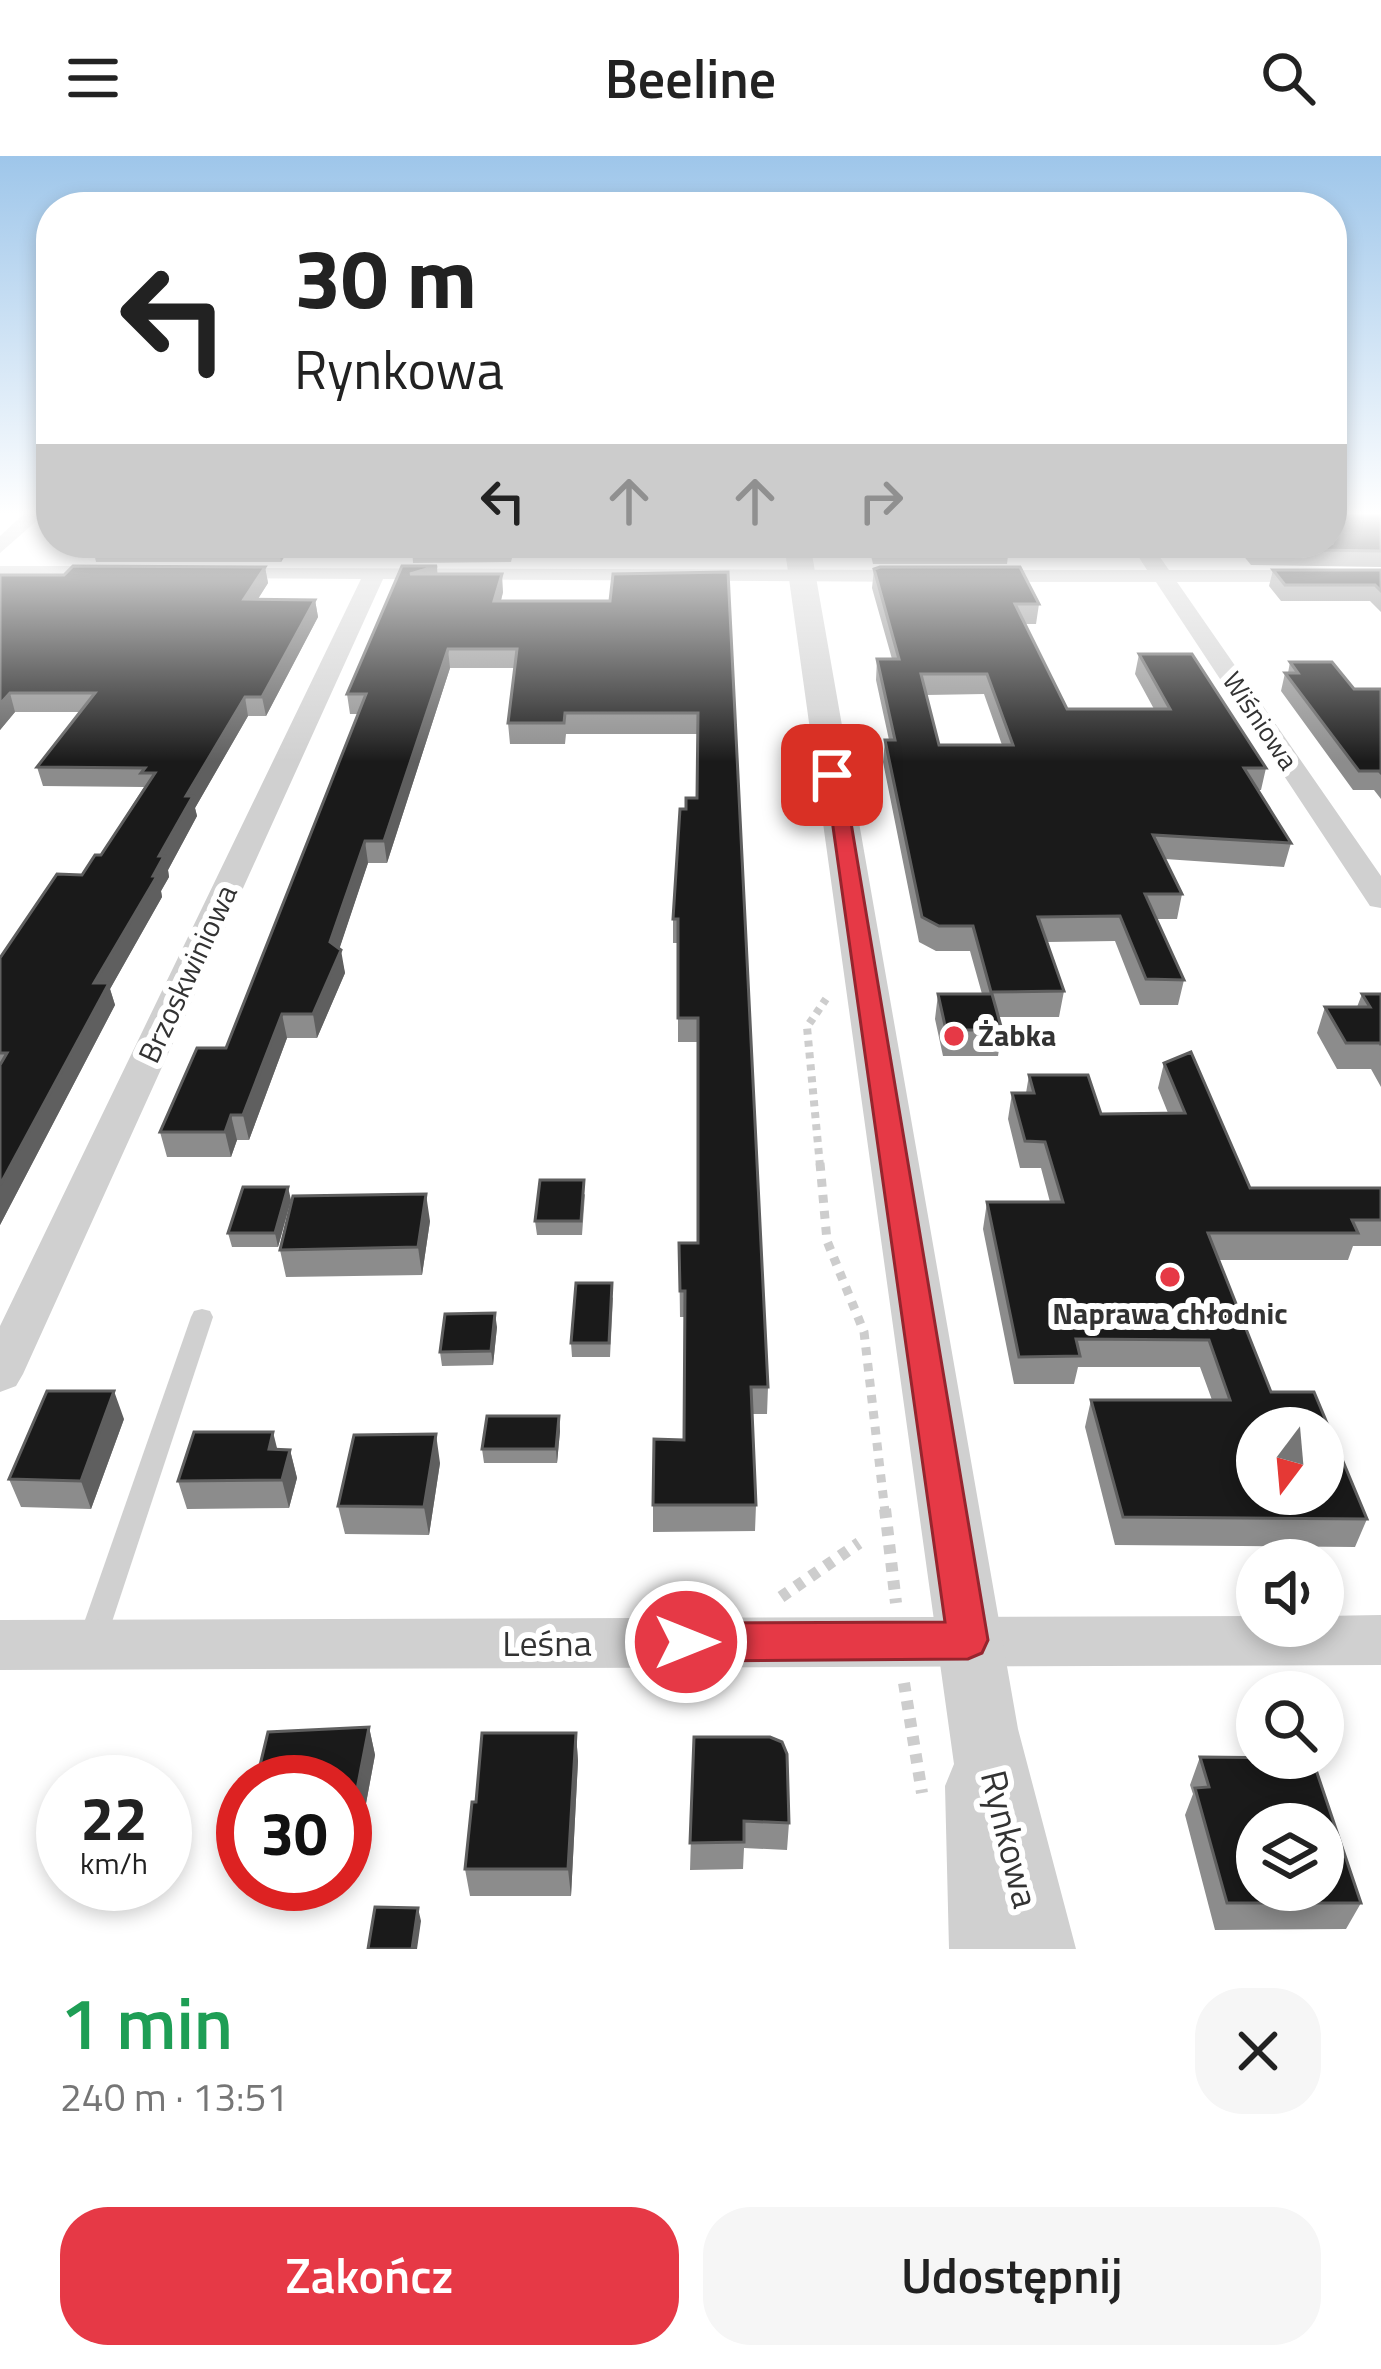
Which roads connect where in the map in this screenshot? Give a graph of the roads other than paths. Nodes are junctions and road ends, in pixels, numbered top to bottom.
1 (365, 595) edge
2 (806, 595) edge
3 (1175, 595) edge
4 (1381, 899) edge
5 (202, 1317) dead end
6 (0, 1374) edge
7 (968, 1640) junction
8 (1381, 1640) edge
9 (0, 1645) edge
10 (90, 1645) junction
11 (982, 1729) junction
12 (988, 1949) edge
13 (1036, 1949) edge

1 - 6 street, Brzoskwiniowa
2 - 7 street, Rynkowa
3 - 4 street, Wiśniowa
5 - 10 lane
7 - 8 street, Leśna
7 - 10 street, Leśna
7 - 11 street, Rynkowa
9 - 10 street, Leśna
11 - 12 street, Rynkowa
11 - 13 street, Rynkowa

